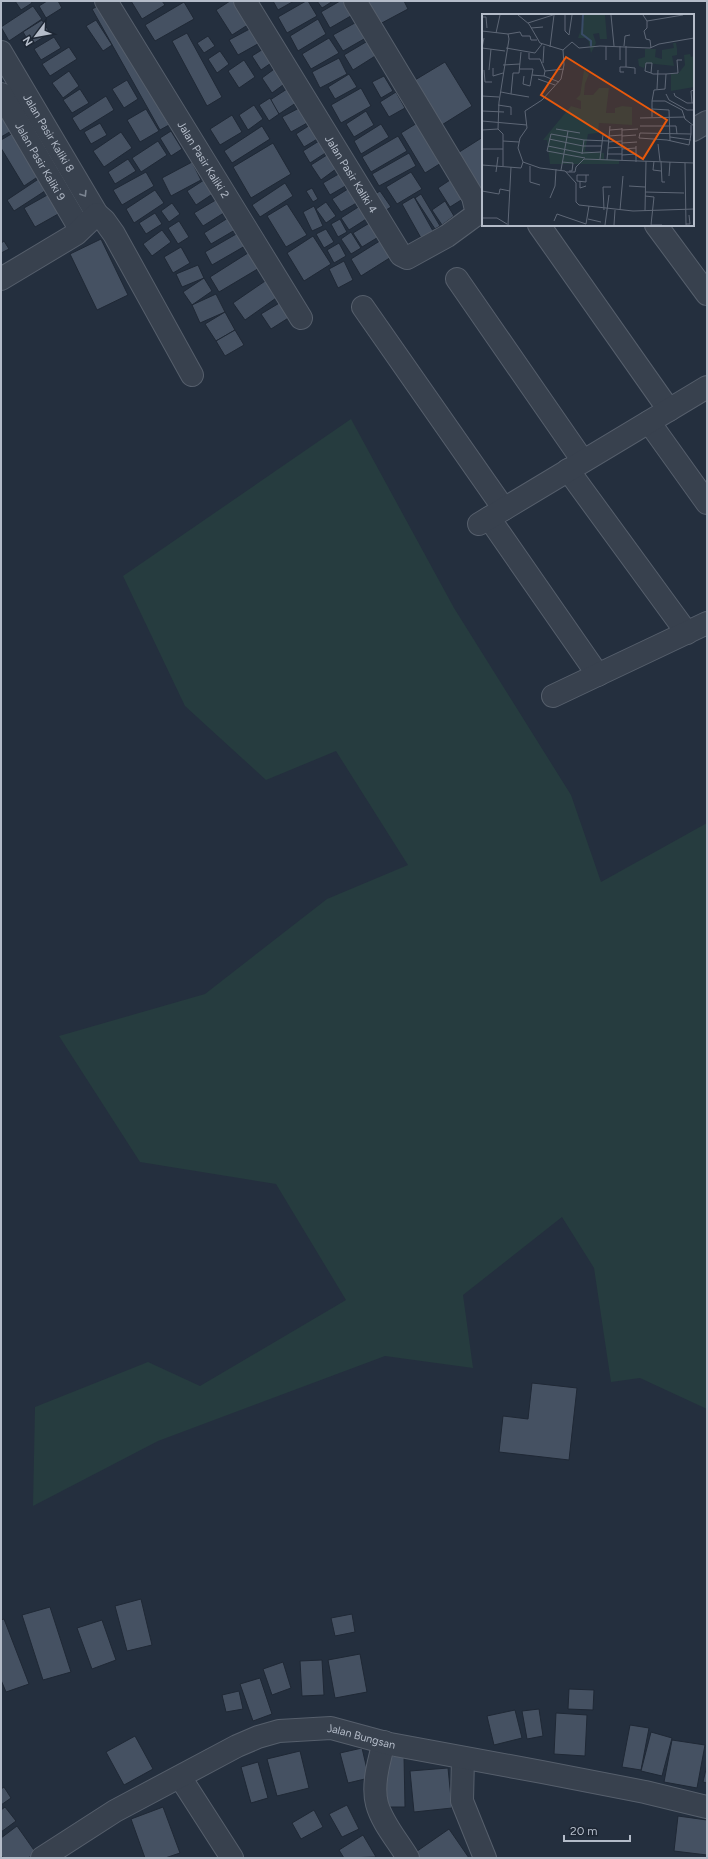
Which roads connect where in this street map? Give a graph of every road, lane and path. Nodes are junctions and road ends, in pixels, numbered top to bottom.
1 (106, 1) edge
2 (245, 1) edge
3 (355, 1) edge
4 (1, 52) edge
5 (1, 94) edge
6 (97, 214) junction
7 (540, 226) edge
8 (657, 226) edge
9 (80, 229) junction
10 (1, 279) edge
11 (457, 279) dead end
12 (707, 294) edge
13 (363, 307) dead end
14 (301, 318) dead end
15 (192, 375) dead end
16 (707, 387) edge
17 (669, 410) junction
18 (649, 422) junction
19 (576, 466) junction
20 (707, 502) edge
21 (491, 517) junction
22 (707, 623) edge
23 (686, 633) junction
24 (598, 675) junction
25 (553, 696) dead end
26 (384, 1742) junction
27 (463, 1758) junction
28 (180, 1777) junction
29 (707, 1807) edge
30 (42, 1858) edge
31 (232, 1858) edge
32 (408, 1858) edge
33 (485, 1858) edge

1 - 14 street, Jalan Pasir Kaliki 2
2 - 3 street, Jalan Pasir Kaliki 4
4 -> 6 street, Jalan Pasir Kaliki 8
5 - 9 street, Jalan Pasir Kaliki 9
6 - 9 street
6 - 15 street, Jalan Pasir Kaliki 8
7 - 17 street
8 - 12 street
9 - 10 street
11 - 19 street
13 - 21 street
16 - 17 street
17 - 18 street
18 - 19 street
18 - 20 street
19 - 21 street
19 - 23 street
21 - 24 street
22 - 23 street
23 - 24 street
24 - 25 street
26 - 27 street, Jalan Bungsan
26 - 28 street, Jalan Bungsan
26 - 32 street
27 - 29 street, Jalan Bungsan
27 - 33 street
28 - 30 street, Jalan Bungsan
28 - 31 street

